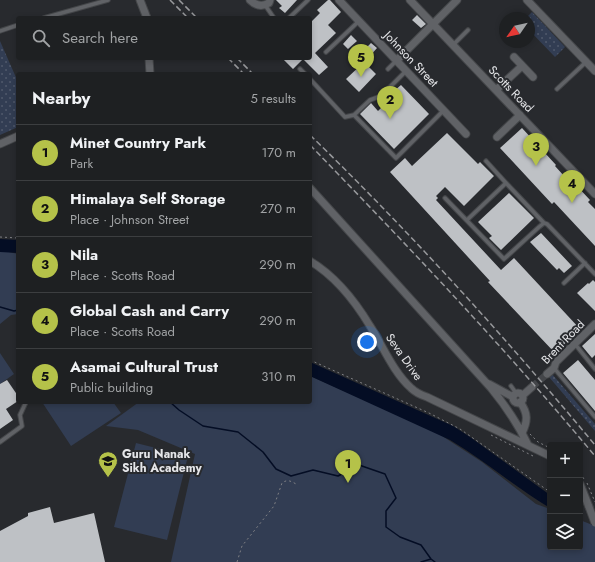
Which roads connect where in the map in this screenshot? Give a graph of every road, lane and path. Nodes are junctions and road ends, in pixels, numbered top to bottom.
1 (108, 0) edge
2 (140, 0) edge
3 (250, 0) edge
4 (308, 0) edge
5 (339, 0) edge
6 (410, 0) edge
7 (457, 0) edge
8 (527, 0) edge
9 (267, 3) edge
10 (51, 16) edge
11 (146, 16) edge
12 (273, 16) edge
13 (291, 16) edge
14 (359, 21) junction
15 (433, 24) junction
16 (16, 27) edge
17 (468, 30) dead end
18 (0, 31) edge
19 (453, 45) junction
20 (326, 52) dead end
21 (514, 57) dead end
22 (149, 60) edge
23 (397, 60) junction
24 (586, 62) junction
25 (522, 66) junction
26 (300, 69) dead end
27 (388, 69) dead end
28 (407, 70) junction
29 (595, 71) edge
30 (150, 72) edge
31 (303, 72) edge
32 (533, 78) dead end
33 (312, 82) edge
34 (557, 89) dead end
35 (496, 90) junction
36 (444, 110) junction
37 (354, 115) junction
38 (520, 115) junction
39 (466, 134) dead end
40 (16, 137) edge
41 (497, 137) dead end
42 (0, 144) edge
43 (486, 161) dead end
44 (506, 182) junction
45 (312, 190) edge
46 (595, 194) edge
47 (445, 198) dead end
48 (466, 220) junction
49 (544, 224) junction
50 (0, 237) edge
51 (16, 238) edge
52 (312, 262) edge
53 (585, 263) junction
54 (595, 274) edge
55 (564, 283) dead end
56 (594, 329) edge
57 (575, 344) junction
58 (312, 361) edge
59 (595, 367) edge
60 (554, 368) junction
61 (547, 374) tunnel mouth
62 (486, 383) junction
63 (511, 386) dead end
64 (532, 388) tunnel mouth
65 (518, 397) junction
66 (25, 404) edge
67 (595, 417) edge
68 (526, 433) junction
69 (0, 442) edge
70 (528, 445) junction
71 (547, 446) edge
72 (547, 454) edge
73 (296, 484) dead end
74 (547, 490) edge
75 (583, 492) edge
76 (595, 523) edge
77 (237, 562) edge

1 - 10 lane
2 - 11 street
3 - 9 street
4 - 13 lane
5 - 14 street, Johnson Street
6 - 15 street, Scotts Road
7 - 15 street
8 - 24 street
9 - 12 lane
14 - 20 lane
14 - 23 street, Johnson Street
15 - 19 street, Scotts Road
15 - 23 street
16 - 18 lane
17 - 19 lane
19 - 35 street, Scotts Road
21 - 25 street
22 - 30 street
23 - 27 lane
23 - 28 street, Johnson Street
24 - 29 street
24 - 34 lane
25 - 32 street
25 - 35 street
26 - 31 lane
28 - 36 street, Johnson Street
28 - 37 lane
33 - 37 lane
35 - 38 street, Scotts Road
36 - 37 lane
36 - 39 street, Johnson Street
38 - 41 street
38 - 46 street, Scotts Road
40 - 42 street
43 - 44 lane
44 - 48 lane
44 - 49 lane
45 - 62 street
47 - 48 lane
48 - 49 lane
49 - 53 lane
50 - 51 path
52 - 70 street, Seva Drive
53 - 54 lane
53 - 55 lane
56 - 57 street, Brent Road
57 - 59 lane
57 - 60 street, Brent Road
58 - 74 path
60 - 61 street, Brent Road
60 - 67 lane
62 - 65 street
62 - 68 street
63 - 65 lane
64 - 65 street
65 - 68 street
66 - 69 lane
68 - 70 street
68 - 71 path
70 - 72 street, Seva Drive
73 - 77 path
75 - 76 street, bridge

